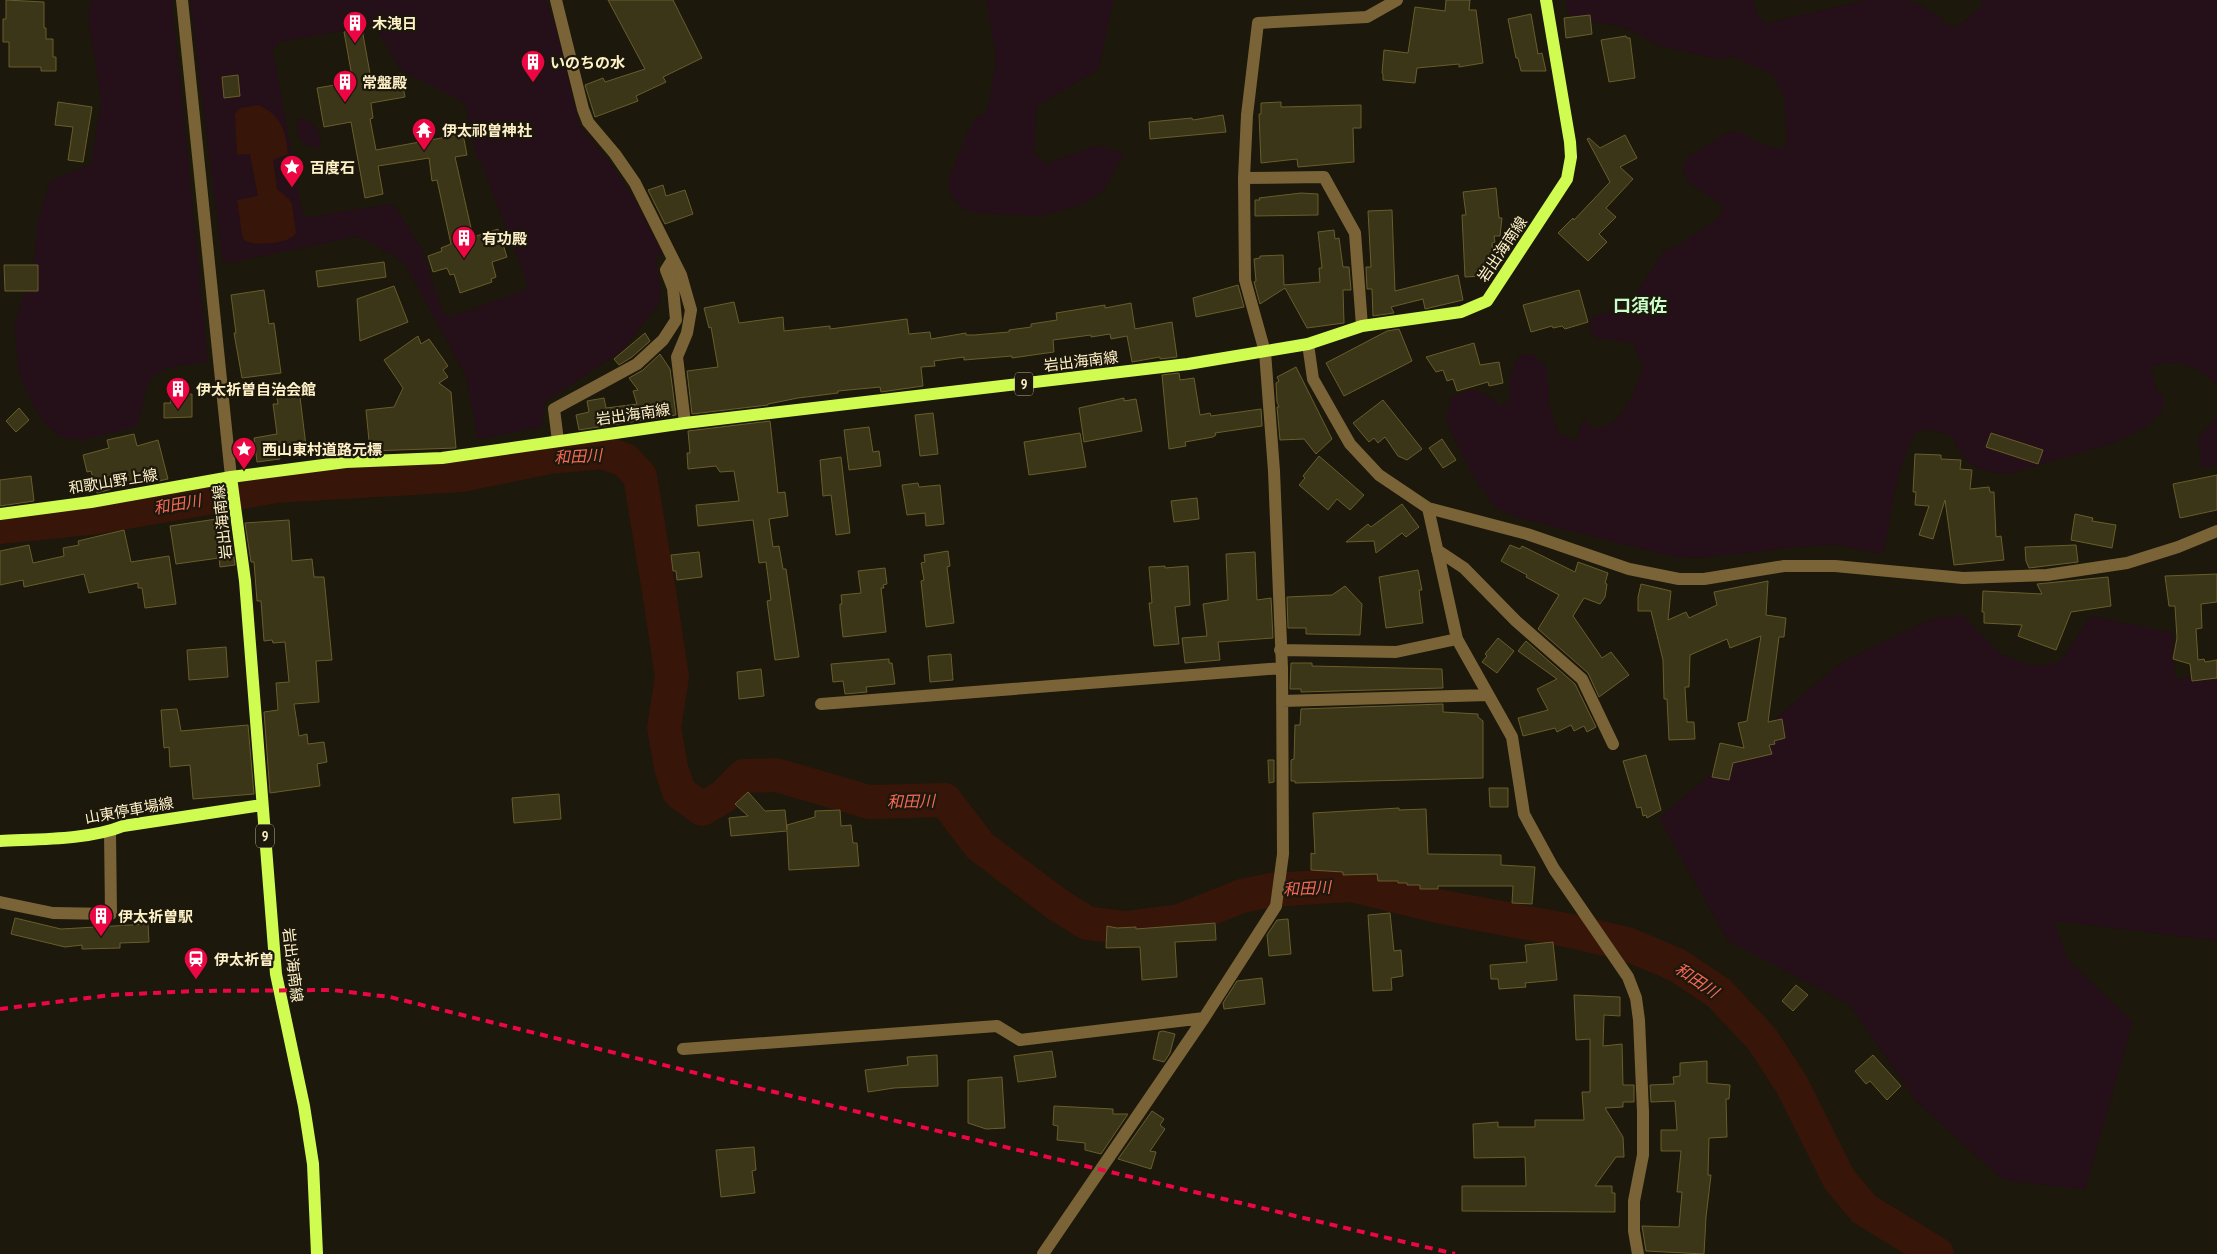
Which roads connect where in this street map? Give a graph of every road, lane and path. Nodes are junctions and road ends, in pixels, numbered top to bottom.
1 (182, 0) edge
2 (556, 0) edge
3 (1397, 0) edge
4 (1546, 0) edge
5 (1244, 178) junction
6 (673, 259) junction
7 (1362, 326) junction
8 (1308, 344) junction
9 (1264, 352) junction
10 (684, 423) junction
11 (558, 441) junction
12 (232, 481) junction
13 (1428, 508) junction
14 (0, 514) edge
15 (2217, 531) edge
16 (1437, 550) junction
17 (1457, 639) junction
18 (1280, 650) junction
19 (1282, 668) junction
20 (1488, 695) junction
21 (1282, 701) junction
22 (821, 704) dead end
23 (1613, 744) dead end
24 (262, 805) junction
25 (110, 832) junction
26 (0, 841) edge
27 (0, 902) edge
28 (1204, 1018) junction
29 (683, 1049) dead end
30 (317, 1254) edge
31 (1043, 1254) edge
32 (1638, 1254) edge

1 - 12 street
2 - 6 street
3 - 5 street
4 - 7 main road, 岩出海南線 / 9
5 - 7 street
5 - 9 street
6 - 10 street
6 - 11 street
7 - 8 main road, 岩出海南線 / 9
8 - 9 main road, 岩出海南線 / 9
8 - 13 street
9 - 10 main road, 岩出海南線 / 9
9 - 18 street
10 - 11 main road, 岩出海南線 / 9
11 - 12 main road, 岩出海南線 / 9
12 - 14 main road, 和歌山野上線
12 - 24 main road, 岩出海南線 / 9
13 - 15 street
13 - 16 street
16 - 17 street
16 - 23 street
17 - 18 street
17 - 20 street
18 - 19 street
19 - 21 street
19 - 22 street
20 - 21 street
20 - 32 street
21 - 28 street
24 - 25 main road, 山東停車場線
24 - 30 main road, 岩出海南線 / 9
25 - 26 main road, 山東停車場線
25 - 27 street
28 - 29 street
28 - 31 street

